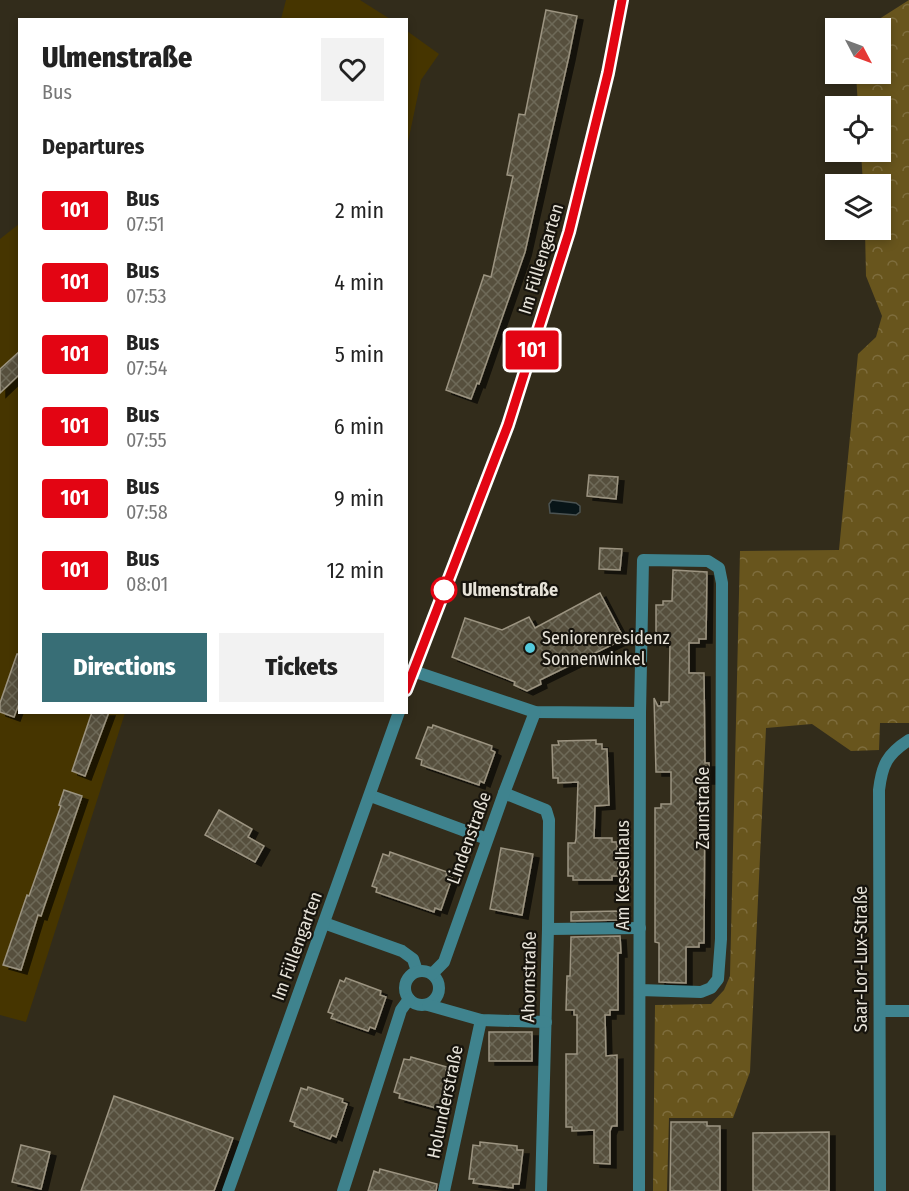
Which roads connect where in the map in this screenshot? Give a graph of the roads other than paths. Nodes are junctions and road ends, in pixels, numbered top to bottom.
1 (622, 0) edge
2 (643, 560) joint
3 (413, 671) junction
4 (408, 685) edge
5 (536, 712) junction
6 (640, 712) junction
7 (398, 714) edge
8 (909, 740) edge
9 (504, 793) junction
10 (370, 796) junction
11 (487, 838) junction
12 (324, 922) junction
13 (640, 928) junction
14 (548, 929) junction
15 (417, 971) junction
16 (432, 974) junction
17 (640, 990) junction
18 (409, 999) junction
19 (428, 1005) junction
20 (880, 1011) junction
21 (909, 1011) edge
22 (481, 1020) junction
23 (546, 1022) junction
24 (228, 1191) edge
25 (343, 1191) edge
26 (444, 1191) edge
27 (541, 1191) edge
28 (639, 1191) edge
29 (880, 1191) edge

1 - 3 street, Im Füllengarten
2 - 6 street, Am Kesselhaus
2 - 17 street, Zaunstraße
3 - 4 street, Im Füllengarten
3 - 5 street
5 - 6 street
5 - 9 street, Lindenstraße
6 - 13 street, Am Kesselhaus
7 - 10 street, Im Füllengarten
8 - 20 street, Saar-Lor-Lux-Straße
9 - 11 street, Lindenstraße
9 - 14 street, Ahornstraße
10 - 11 street
10 - 12 street, Im Füllengarten
11 - 16 street, Lindenstraße
12 - 15 street
12 - 24 street, Im Füllengarten
13 - 14 street
13 - 17 street, Am Kesselhaus
14 - 23 street, Ahornstraße
15 - 16 street
15 - 18 street
16 - 19 street
17 - 28 street, Am Kesselhaus
18 - 19 street
18 - 25 street
19 - 22 street
20 - 21 street
20 - 29 street, Saar-Lor-Lux-Straße
22 - 23 street
22 - 26 street, Holunderstraße
23 - 27 street, Ahornstraße

